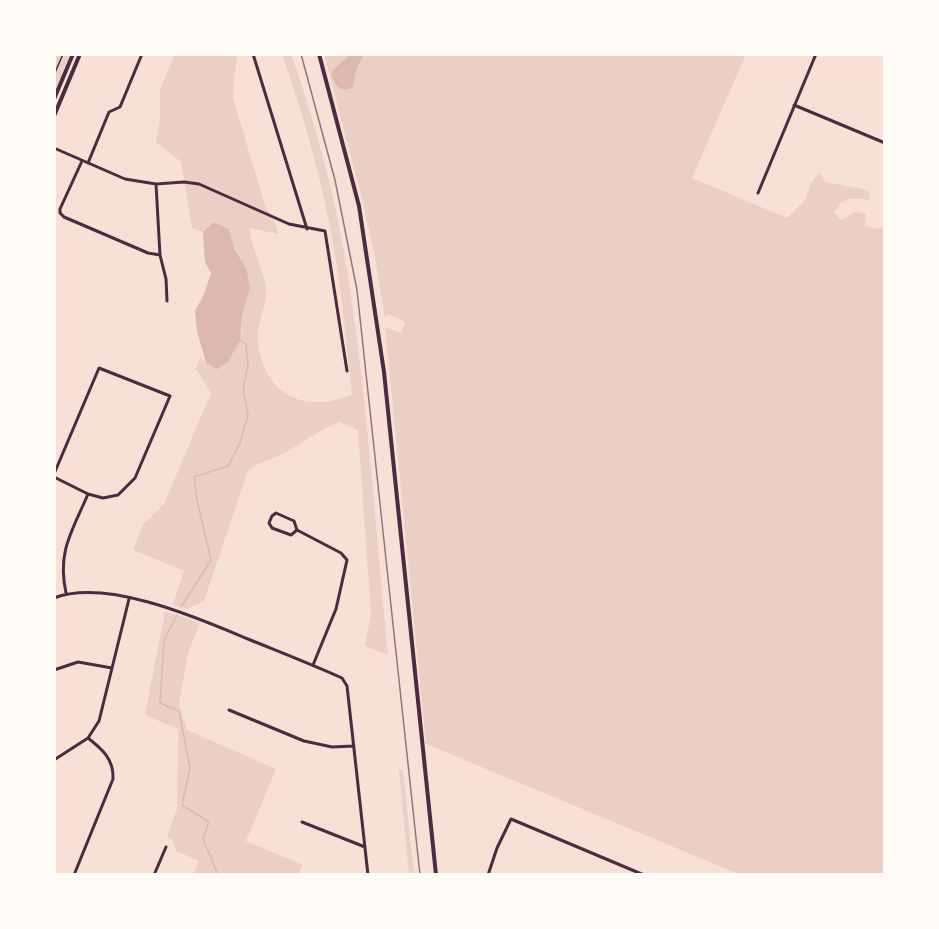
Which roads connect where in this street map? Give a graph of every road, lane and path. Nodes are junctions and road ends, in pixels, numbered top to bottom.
1 (63, 54) edge
2 (73, 54) edge
3 (80, 54) edge
4 (142, 54) edge
5 (253, 54) edge
6 (319, 54) edge
7 (816, 54) edge
8 (54, 75) edge
9 (54, 99) edge
10 (794, 105) junction
11 (54, 116) edge
12 (885, 143) edge
13 (54, 148) edge
14 (82, 160) junction
15 (88, 163) junction
16 (156, 184) junction
17 (758, 193) dead end
18 (307, 229) junction
19 (160, 255) junction
20 (166, 301) dead end
21 (347, 371) dead end
22 (54, 475) edge
23 (88, 494) junction
24 (297, 530) junction
25 (66, 593) junction
26 (54, 598) edge
27 (129, 598) junction
28 (313, 665) junction
29 (112, 668) junction
30 (54, 670) edge
31 (229, 710) dead end
32 (88, 738) junction
33 (354, 746) junction
34 (54, 760) edge
35 (302, 822) dead end
36 (166, 847) dead end
37 (365, 847) junction
38 (74, 875) edge
39 (154, 875) edge
40 (368, 875) edge
41 (436, 875) edge
42 (488, 875) edge
43 (644, 875) edge

1 - 8 path
2 - 9 street
3 - 11 street
4 - 15 street
5 - 18 street
6 - 41 street
7 - 10 street
10 - 12 street
10 - 17 street
13 - 14 street
14 - 15 street
14 - 19 street
15 - 16 street
16 - 18 street
16 - 19 street
18 - 21 street
19 - 20 street
22 - 23 street
22 - 23 street
23 - 25 street
24 - 24 street
24 - 28 street
25 - 26 street
25 - 27 street
27 - 28 street
27 - 29 street
28 - 33 street
29 - 30 street
29 - 32 street
31 - 33 street
32 - 34 street
32 - 38 street
33 - 37 street
35 - 37 street
36 - 39 street
37 - 40 street
42 - 43 street

